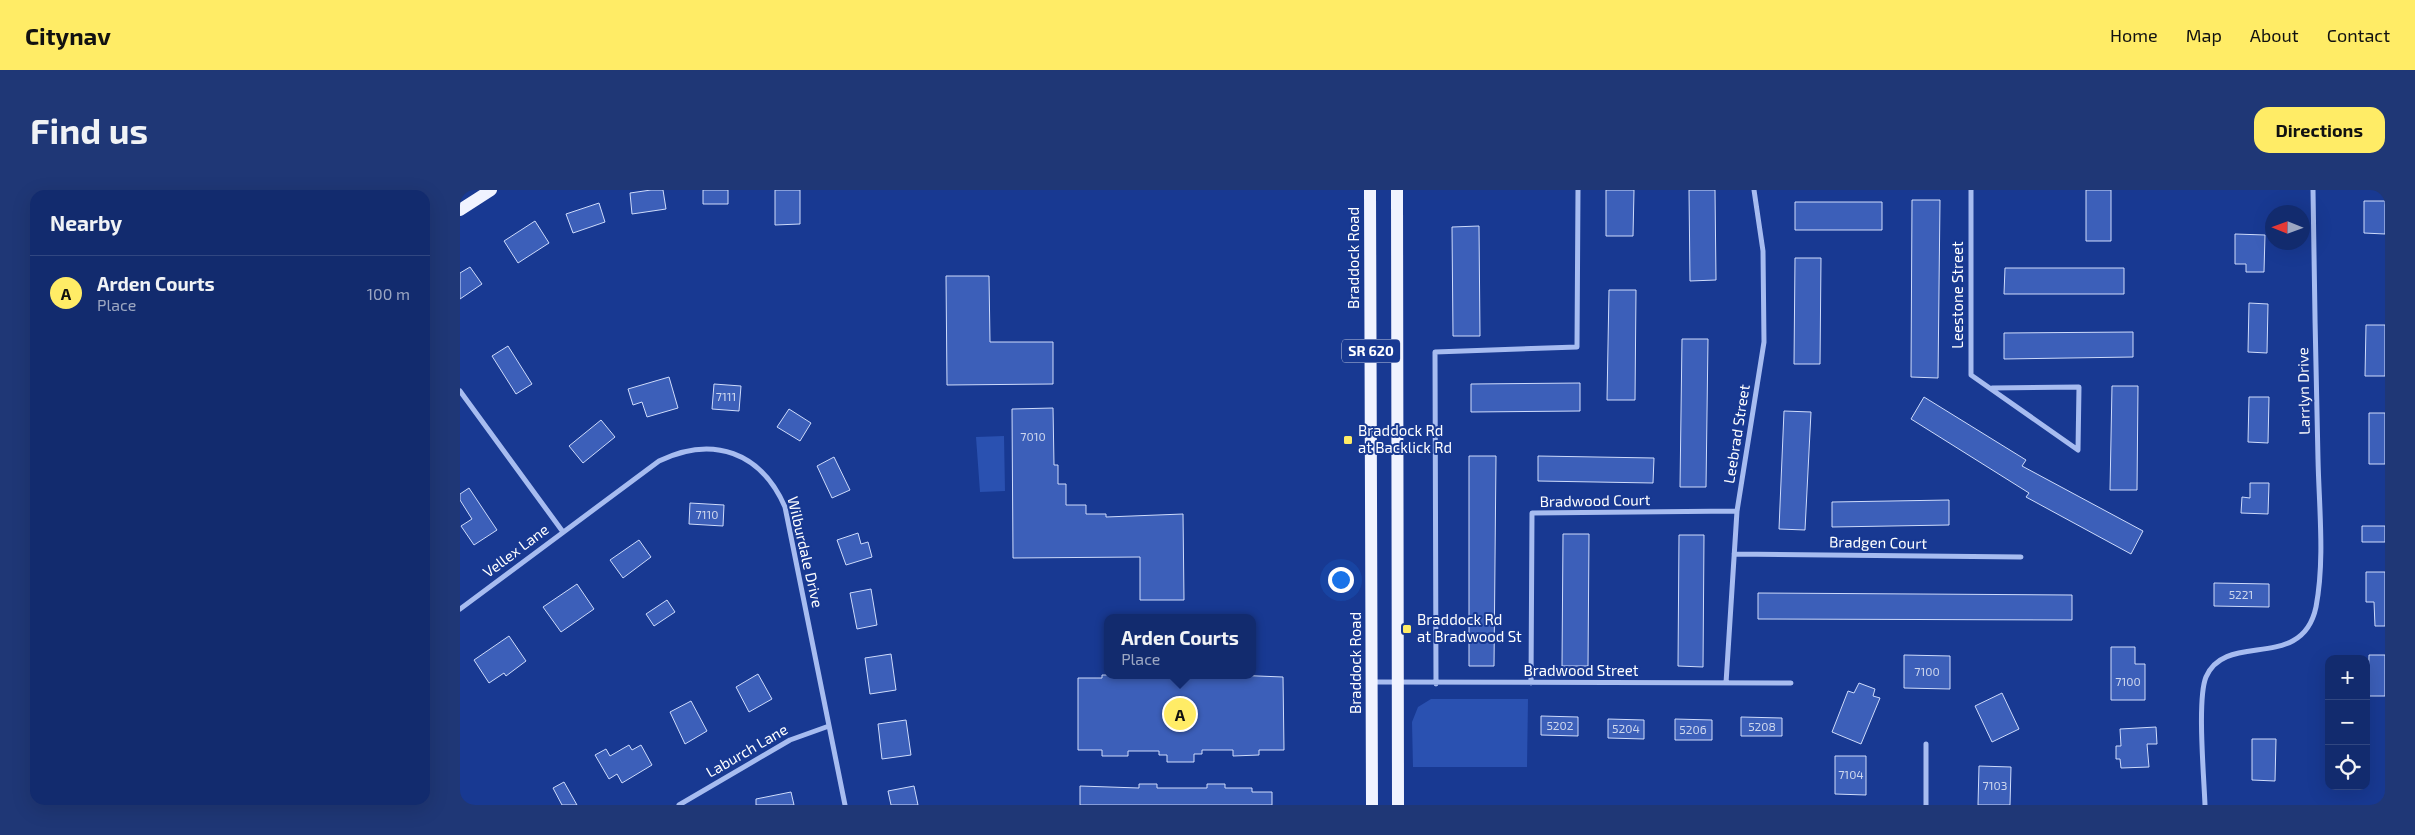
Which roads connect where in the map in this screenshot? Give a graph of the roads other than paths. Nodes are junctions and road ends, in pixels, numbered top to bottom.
1 (491, 190) edge
2 (1370, 190) edge
3 (1397, 190) edge
4 (1578, 190) edge
5 (1754, 190) edge
6 (1971, 190) edge
7 (2313, 190) edge
8 (460, 209) edge
9 (1992, 388) junction
10 (460, 391) edge
11 (1737, 512) junction
12 (563, 532) junction
13 (1734, 554) junction
14 (2021, 557) dead end
15 (460, 609) edge
16 (1372, 682) junction
17 (1399, 682) junction
18 (1531, 683) junction
19 (1726, 683) junction
20 (1791, 683) dead end
21 (1436, 684) junction
22 (829, 726) junction
23 (1926, 744) dead end
24 (679, 805) edge
25 (845, 805) edge
26 (1372, 805) edge
27 (1398, 805) edge
28 (1926, 805) edge
29 (2205, 805) edge

1 - 8 main road
2 - 16 main road, Braddock Road / SR 620
3 - 17 main road, SR 620
4 - 21 street
5 - 11 street, Leebrad Street
6 - 9 street, Leestone Street
7 - 29 street, Larrlyn Drive
9 - 9 street, Leestone Street
10 - 12 street
11 - 13 street, Leebrad Street
11 - 18 street, Bradwood Court
12 - 15 street, Vellex Lane
12 - 22 street, Wilburdale Drive
13 - 14 street, Bradgen Court
13 - 19 street, Leebrad Street
16 - 17 street, Bradwood Street
16 - 26 main road, Braddock Road / SR 620
17 - 21 street, Bradwood Street
17 - 27 main road, SR 620
18 - 19 street, Bradwood Street
18 - 21 street, Bradwood Street
19 - 20 street, Bradwood Street
22 - 24 street, Laburch Lane
22 - 25 street, Wilburdale Drive
23 - 28 street

